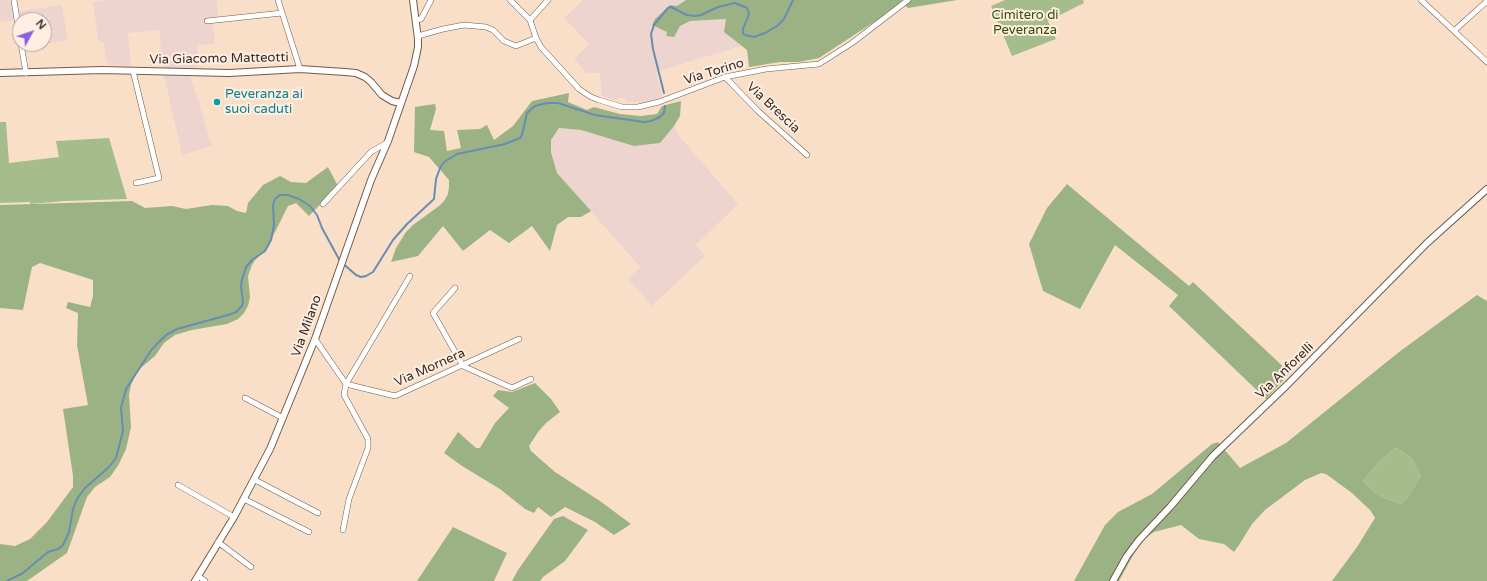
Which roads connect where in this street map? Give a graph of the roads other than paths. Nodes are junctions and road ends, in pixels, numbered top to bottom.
1 (14, 0) edge
2 (278, 0) edge
3 (412, 0) edge
4 (430, 0) edge
5 (510, 0) edge
6 (548, 0) edge
7 (908, 0) edge
8 (1421, 0) edge
9 (1487, 1) edge
10 (16, 12) edge
11 (282, 13) junction
12 (416, 20) junction
13 (530, 20) junction
14 (207, 21) dead end
15 (1454, 31) junction
16 (418, 36) junction
17 (536, 38) junction
18 (22, 52) edge
19 (1487, 62) edge
20 (300, 69) junction
21 (133, 71) junction
22 (0, 73) edge
23 (26, 73) junction
24 (725, 77) junction
25 (401, 103) junction
26 (388, 142) junction
27 (807, 155) dead end
28 (136, 183) dead end
29 (1487, 189) edge
30 (323, 204) dead end
31 (410, 276) dead end
32 (455, 288) dead end
33 (314, 339) junction
34 (519, 339) dead end
35 (463, 366) junction
36 (532, 379) dead end
37 (346, 384) junction
38 (244, 398) dead end
39 (283, 418) junction
40 (255, 480) junction
41 (178, 486) dead end
42 (244, 499) junction
43 (318, 513) dead end
44 (234, 517) junction
45 (343, 530) dead end
46 (309, 532) dead end
47 (218, 542) junction
48 (251, 567) dead end
49 (196, 579) edge
50 (205, 581) edge
51 (1113, 581) edge

1 - 10 street
2 - 11 street
3 - 12 street, Via Milano
4 - 12 street
5 - 13 street
6 - 13 street
7 - 24 street, Via Torino
8 - 15 street
9 - 15 street
11 - 14 street
11 - 20 street
12 - 16 street, Via Milano
13 - 17 street, Via Torino
15 - 19 street
16 - 17 street
16 - 25 street, Via Milano
17 - 24 street, Via Torino
18 - 23 street
20 - 21 street, Via Giacomo Matteotti
20 - 25 street, Via Giacomo Matteotti
21 - 23 street, Via Giacomo Matteotti
21 - 28 street
22 - 23 street, Via Giacomo Matteotti
24 - 27 street, Via Brescia
25 - 26 street, Via Milano
26 - 30 street
26 - 33 street, Via Milano
29 - 51 street, Via Anforelli
31 - 37 street
32 - 35 street
33 - 37 street
33 - 39 street, Via Milano
34 - 35 street, Via Mornera
35 - 36 street
35 - 37 street, Via Mornera
37 - 45 street
38 - 39 street
39 - 40 street, Via Milano
40 - 42 street, Via Milano
40 - 43 street
41 - 44 street
42 - 44 street, Via Milano
42 - 46 street
44 - 47 street, Via Milano
47 - 48 street
47 - 49 street, Via Milano
49 - 50 street

